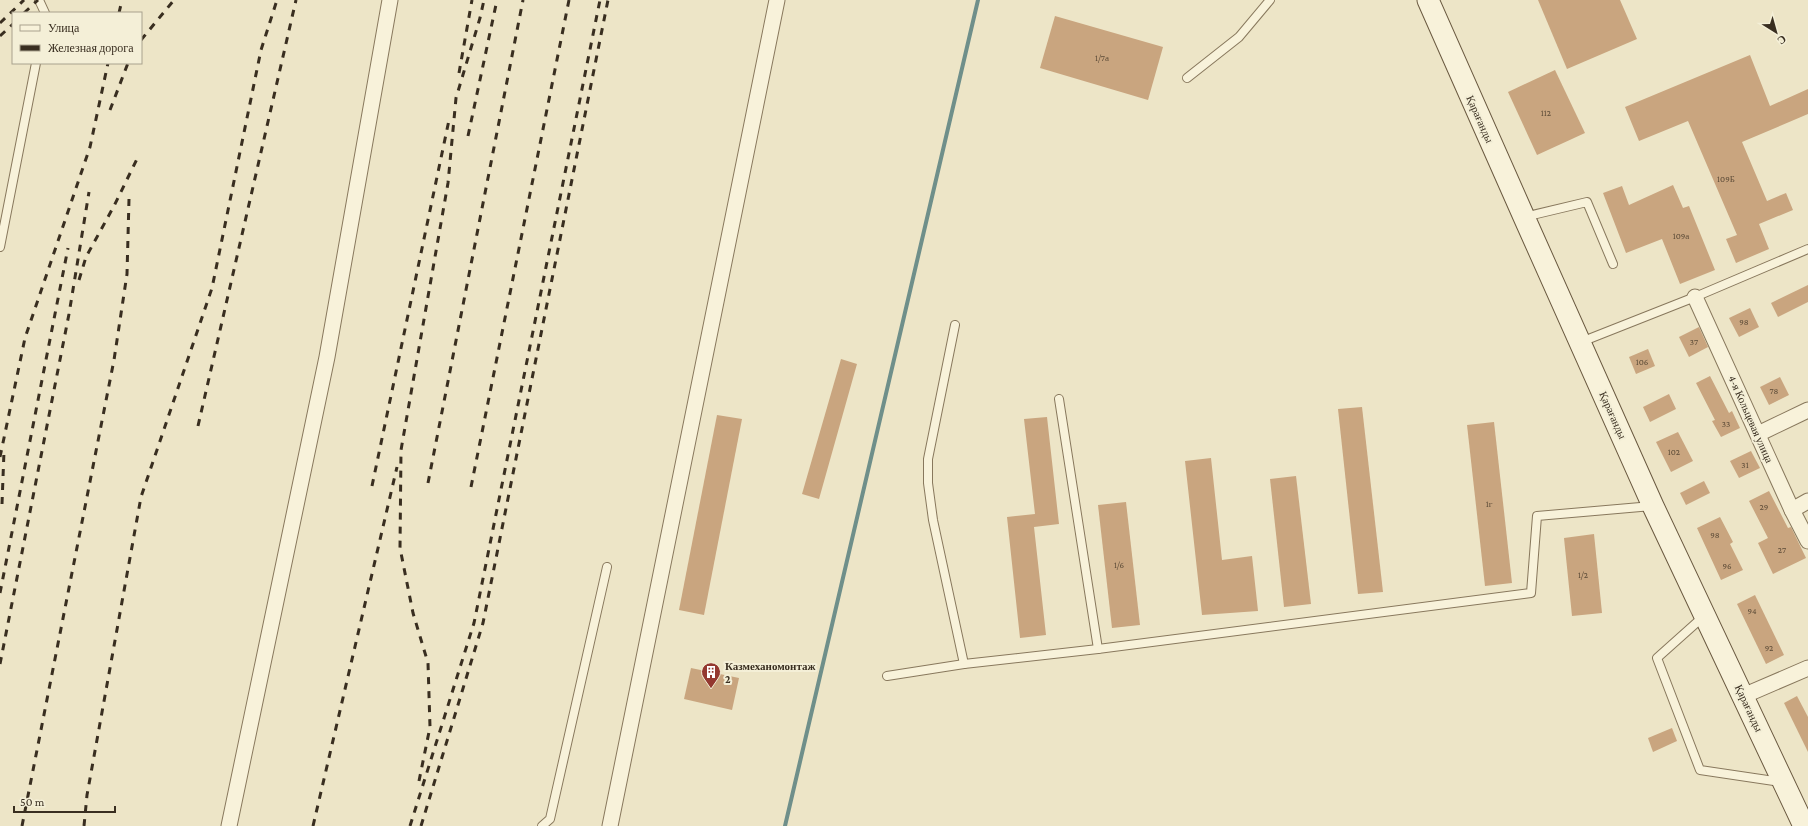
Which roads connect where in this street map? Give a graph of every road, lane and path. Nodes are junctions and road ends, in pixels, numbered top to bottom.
1 (39, 0) edge
2 (390, 0) edge
3 (777, 0) edge
4 (1270, 0) edge
5 (1428, 0) edge
6 (45, 12) edge
7 (36, 64) edge
8 (1187, 78) dead end
9 (1524, 217) junction
10 (0, 247) edge
11 (1808, 248) edge
12 (1613, 264) dead end
13 (1695, 297) junction
14 (956, 324) dead end
15 (1581, 342) junction
16 (1059, 399) dead end
17 (1808, 410) edge
18 (1758, 434) junction
19 (1808, 502) edge
20 (1653, 506) junction
21 (1792, 510) junction
22 (1808, 541) edge
23 (607, 567) dead end
24 (1704, 615) junction
25 (1098, 649) junction
26 (964, 664) junction
27 (1808, 668) edge
28 (887, 676) dead end
29 (1743, 696) junction
30 (1784, 782) junction
31 (229, 826) edge
32 (542, 826) edge
33 (610, 826) edge
34 (1804, 826) edge

1 - 6 lane
2 - 31 street
3 - 33 street
4 - 8 lane
5 - 9 main road, Қарағанды
7 - 10 lane
9 - 12 lane
9 - 15 main road, Қарағанды
11 - 13 lane
13 - 15 lane
13 - 18 street, 4-я Кольцевая улица
14 - 26 lane
15 - 20 main road, Қарағанды
16 - 25 lane
17 - 18 street
18 - 21 street, 4-я Кольцевая улица
19 - 21 street
20 - 24 main road, Қарағанды
20 - 25 lane
21 - 22 street, 4-я Кольцевая улица
23 - 32 lane
24 - 29 main road, Қарағанды
24 - 30 lane
25 - 26 lane
26 - 28 lane
27 - 29 street
29 - 30 main road, Қарағанды
30 - 34 main road, Қарағанды

